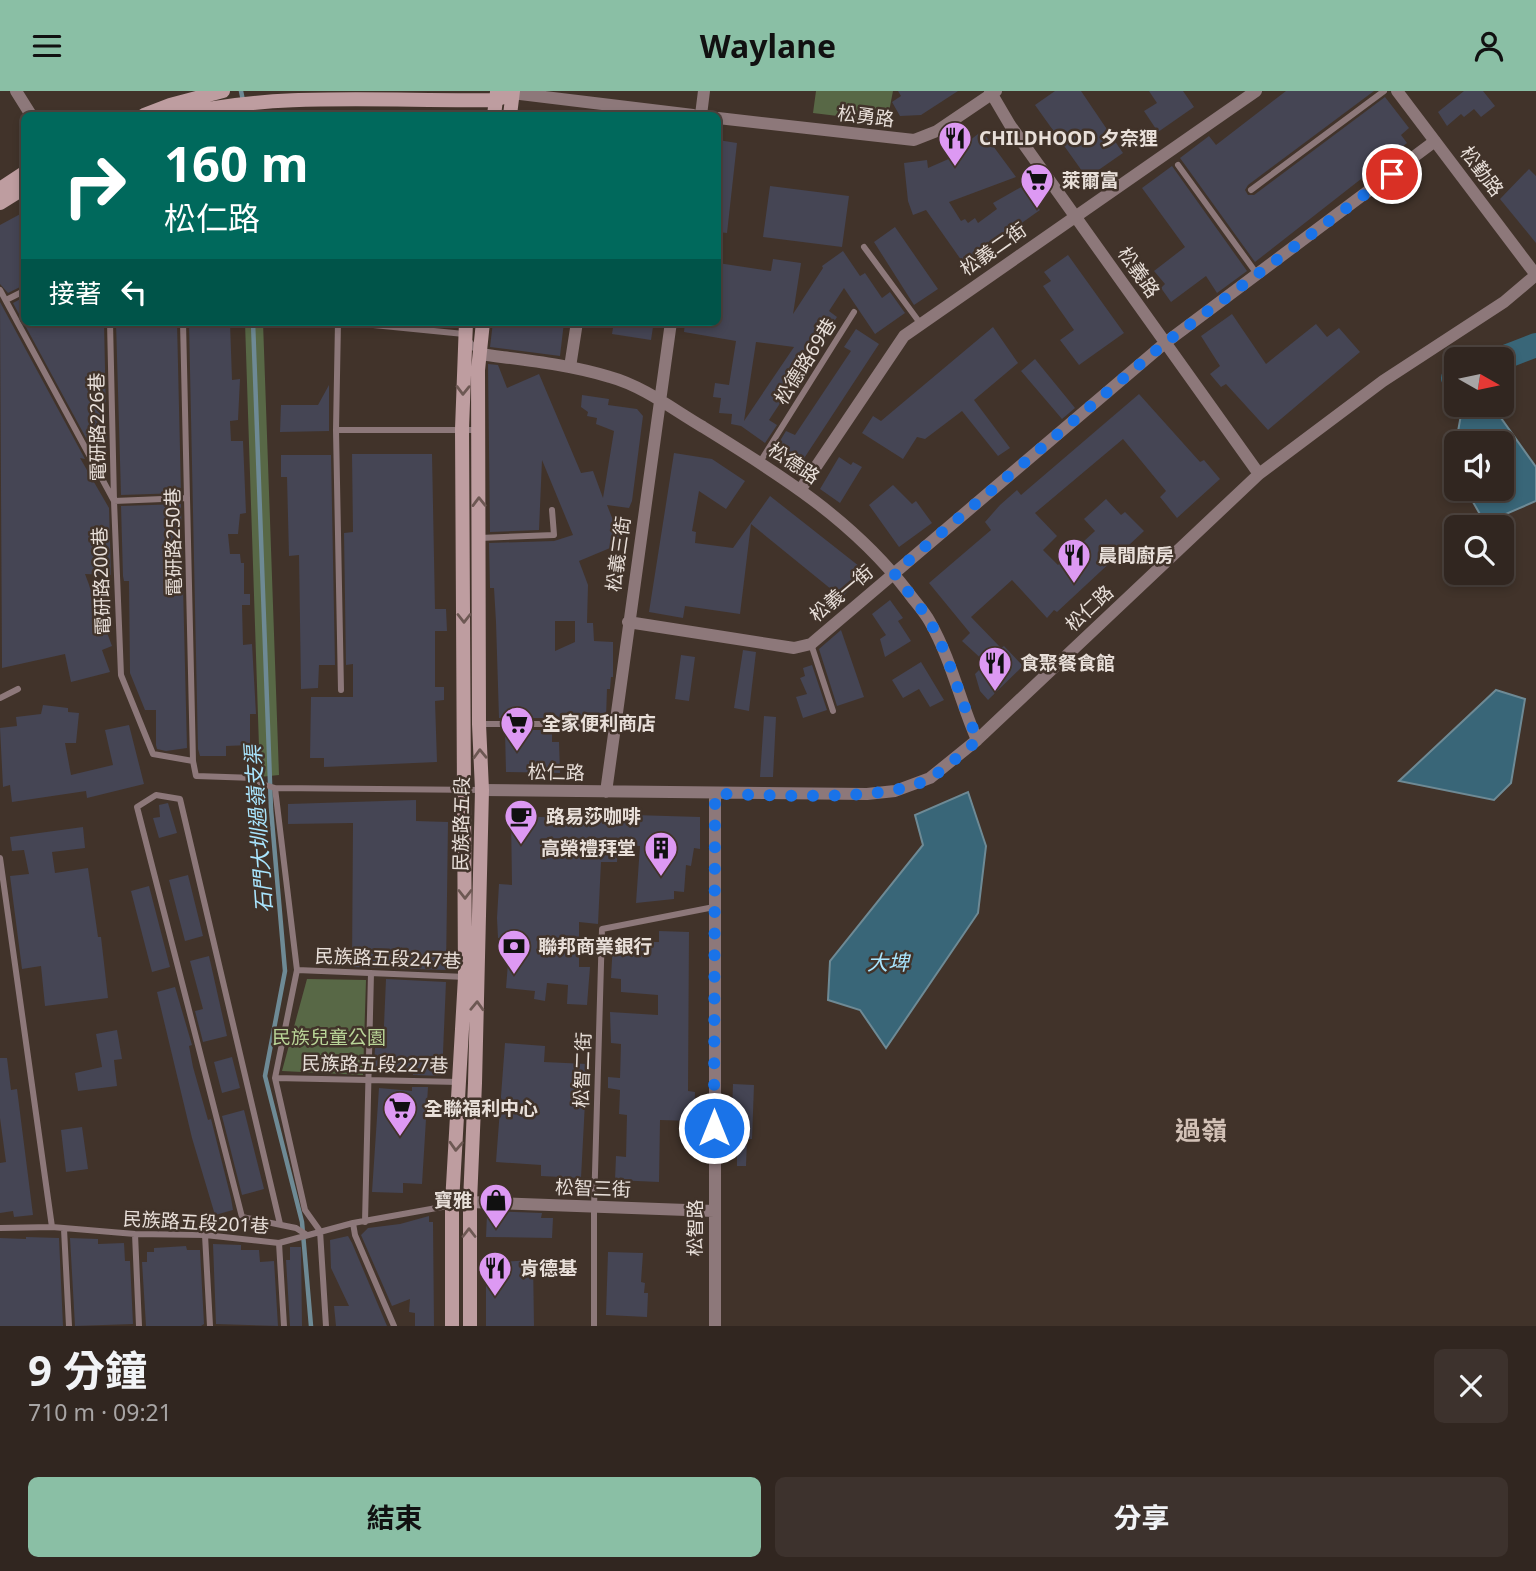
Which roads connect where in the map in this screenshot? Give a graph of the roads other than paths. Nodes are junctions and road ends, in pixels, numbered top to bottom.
1 (16, 91) edge
2 (223, 91) edge
3 (704, 91) edge
4 (1256, 91) edge
5 (1384, 91) edge
6 (1397, 91) edge
7 (993, 92) edge
8 (505, 93) edge
9 (171, 110) edge
10 (607, 110) edge
11 (29, 112) edge
12 (190, 112) edge
13 (496, 112) edge
14 (509, 112) edge
15 (641, 112) edge
16 (701, 112) edge
17 (721, 118) edge
18 (1436, 141) junction
19 (1178, 165) dead end
20 (21, 175) edge
21 (0, 189) edge
22 (21, 190) edge
23 (1251, 190) dead end
24 (0, 204) edge
25 (1075, 216) junction
26 (863, 247) dead end
27 (1257, 274) junction
28 (1536, 275) edge
29 (0, 290) edge
30 (21, 292) edge
31 (6, 300) junction
32 (854, 312) dead end
33 (920, 323) junction
34 (110, 326) edge
35 (183, 326) edge
36 (341, 326) edge
37 (424, 326) edge
38 (482, 326) edge
39 (576, 326) edge
40 (670, 326) edge
41 (465, 328) edge
42 (1165, 343) junction
43 (479, 354) junction
44 (570, 367) junction
45 (659, 400) junction
46 (462, 429) junction
47 (336, 430) junction
48 (478, 430) junction
49 (760, 462) junction
50 (1259, 474) junction
51 (802, 489) junction
52 (187, 498) junction
53 (114, 501) junction
54 (552, 510) dead end
55 (479, 538) junction
56 (894, 573) junction
57 (628, 622) junction
58 (811, 645) junction
59 (18, 689) dead end
60 (341, 690) dead end
61 (0, 698) edge
62 (833, 711) dead end
63 (479, 724) junction
64 (615, 724) junction
65 (978, 740) junction
66 (193, 761) junction
67 (275, 788) junction
68 (482, 790) junction
69 (465, 792) junction
70 (606, 792) junction
71 (715, 794) junction
72 (0, 858) edge
73 (714, 907) junction
74 (297, 970) junction
75 (371, 973) junction
76 (472, 977) junction
77 (275, 1077) junction
78 (367, 1081) junction
79 (459, 1082) junction
80 (475, 1083) junction
81 (470, 1202) junction
82 (452, 1203) junction
83 (594, 1208) junction
84 (715, 1211) junction
85 (365, 1222) junction
86 (353, 1223) junction
87 (280, 1224) junction
88 (52, 1227) junction
89 (0, 1228) edge
90 (64, 1229) junction
91 (320, 1231) junction
92 (135, 1234) junction
93 (205, 1235) junction
94 (307, 1235) junction
95 (279, 1243) junction
96 (69, 1326) edge
97 (139, 1326) edge
98 (210, 1326) edge
99 (284, 1326) edge
100 (326, 1326) edge
101 (394, 1326) edge
102 (452, 1326) edge
103 (470, 1326) edge
104 (594, 1326) edge
105 (715, 1326) edge

1 - 11 street
2 - 9 main road
3 - 16 street
4 - 25 street, 松義二街
5 - 23 lane
6 - 18 street, 松勤路
7 - 17 street, 松勇路
7 - 25 street, 松義路
8 - 10 street
8 - 12 main road
8 - 13 main road
8 - 14 main road
10 - 15 street
18 - 27 street, 松義一街
18 - 28 street, 松勤路
19 - 27 lane
20 - 21 main road
22 - 24 main road
25 - 33 street, 松義二街
25 - 42 street, 松義路
26 - 33 lane
27 - 42 street, 松義一街
28 - 50 street, 松仁路
29 - 31 lane, 電研路200巷
30 - 31 lane
31 - 53 lane, 電研路200巷
32 - 49 lane, 松德路69巷
33 - 51 street, 松義二街
34 - 53 lane, 電研路226巷
35 - 52 lane, 電研路250巷
36 - 47 lane
37 - 41 lane
38 - 43 main road, 民族路五段
39 - 44 street
40 - 45 street, 松義三街
41 - 43 lane
41 -> 46 main road, 民族路五段
42 - 50 street, 松義路
42 - 56 street, 松義一街
43 - 44 street, 松德路
43 - 48 main road, 民族路五段
44 - 45 street, 松德路
45 - 49 street, 松德路
45 - 57 street, 松義三街
46 - 47 lane
46 - 48 lane
46 -> 69 main road, 民族路五段
47 - 60 lane
55 -> 48 main road, 民族路五段
49 - 51 street, 松德路
50 - 65 street, 松仁路
51 - 56 street, 松德路
52 - 53 lane, 電研路226巷
52 - 66 lane, 電研路250巷
53 - 66 lane, 電研路200巷
54 - 55 lane
55 - 63 main road, 民族路五段
56 - 58 street, 松義一街
56 - 65 street, 松德路
57 - 58 street, 松義一街
57 - 64 street, 松義三街
58 - 62 lane
59 - 61 lane
63 - 64 lane
68 -> 63 main road, 民族路五段
64 - 70 street, 松義三街
65 - 71 street, 松仁路
66 - 67 lane, 電研路200巷
67 - 69 lane
67 - 74 lane
68 - 69 lane
68 - 70 street, 松仁路
68 - 76 main road, 民族路五段
69 -> 76 main road, 民族路五段
70 - 71 street, 松仁路
71 - 73 street, 松智路
72 - 88 lane
73 - 83 lane, 松智二街
73 - 84 street, 松智路
74 - 75 lane, 民族路五段247巷
74 - 77 lane
75 - 76 lane, 民族路五段247巷
75 - 78 lane
76 - 79 main road, 民族路五段
80 -> 76 main road, 民族路五段
77 - 78 lane, 民族路五段227巷
77 - 91 lane
78 - 79 lane, 民族路五段227巷
78 - 85 lane
79 - 80 lane, 民族路五段227巷
79 -> 82 main road, 民族路五段
80 - 81 main road, 民族路五段
81 - 82 lane, 民族路五段201巷
81 - 83 street, 松智三街
103 -> 81 main road, 民族路五段
82 - 85 lane, 民族路五段201巷
82 - 102 main road, 民族路五段
83 - 84 street, 松智三街
83 - 104 lane, 松智二街
84 - 105 street, 松智路
85 - 86 lane, 民族路五段201巷
86 - 91 lane, 民族路五段201巷
86 - 101 lane
87 - 87 lane
87 - 94 lane
88 - 89 lane, 民族路五段201巷
88 - 90 lane, 民族路五段201巷
90 - 92 lane, 民族路五段201巷
90 - 96 lane
91 - 94 lane, 民族路五段201巷
91 - 100 lane
92 - 93 lane, 民族路五段201巷
92 - 97 lane
93 - 95 lane, 民族路五段201巷
93 - 98 lane
94 - 95 lane, 民族路五段201巷
95 - 99 lane

